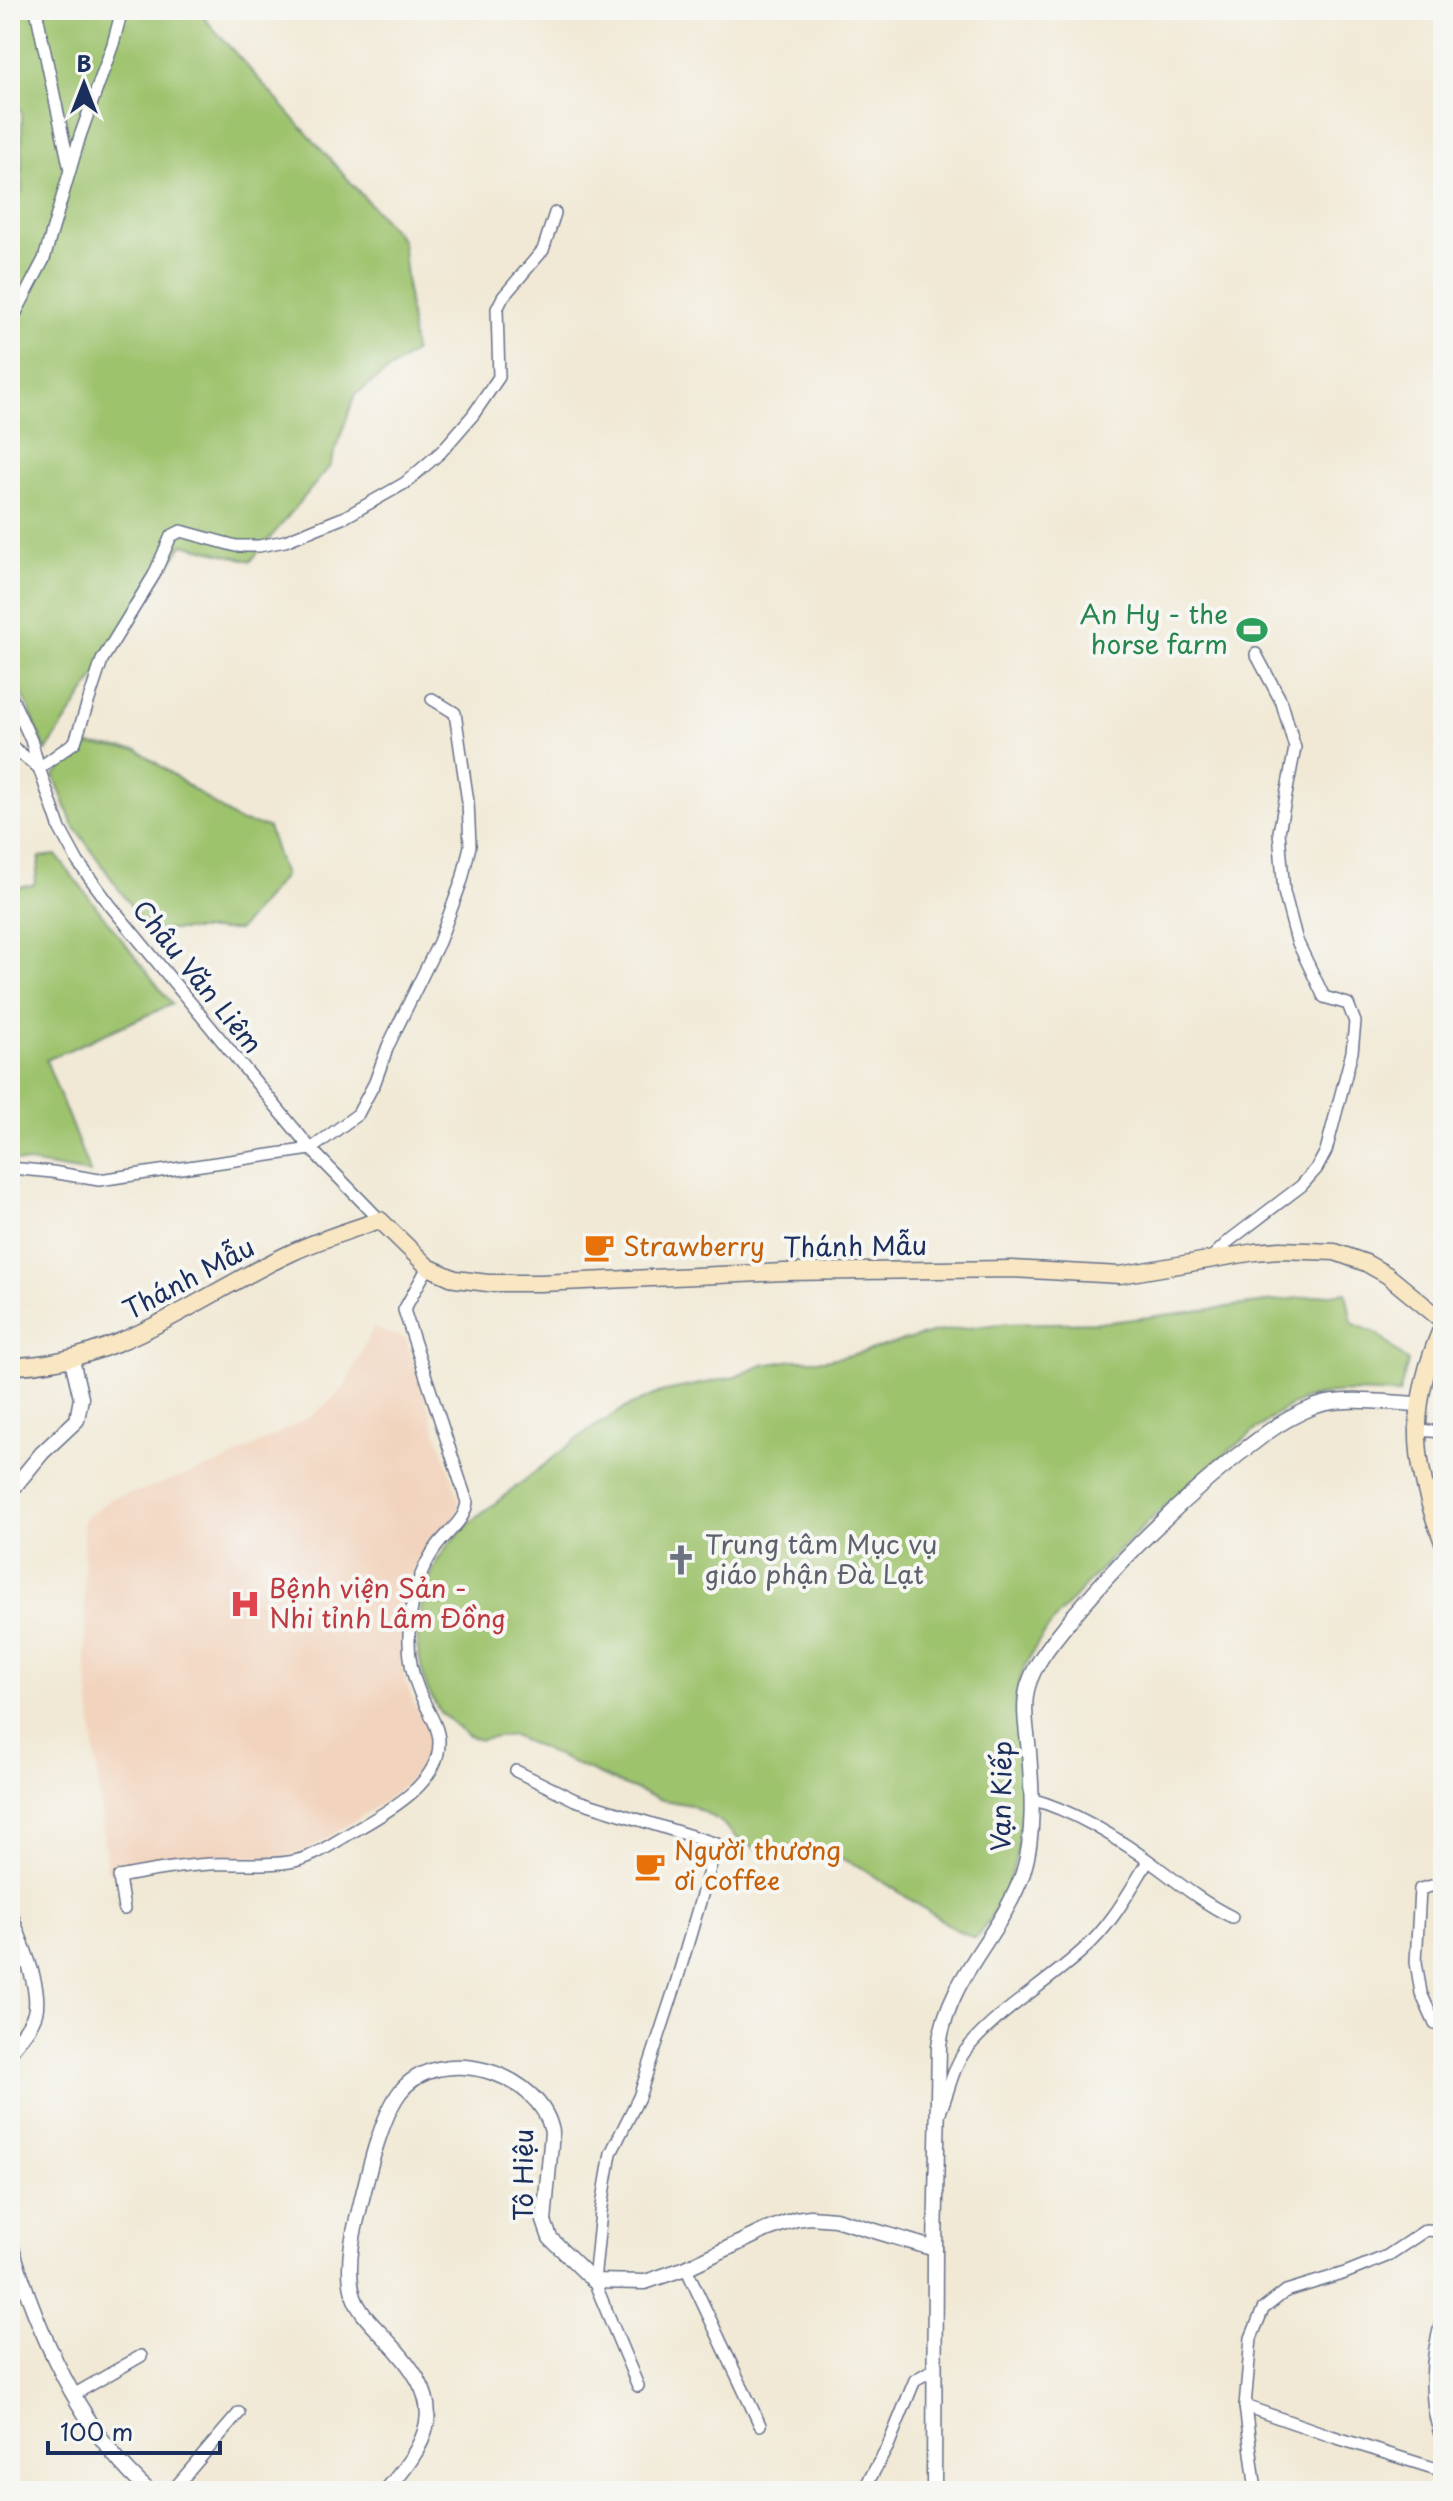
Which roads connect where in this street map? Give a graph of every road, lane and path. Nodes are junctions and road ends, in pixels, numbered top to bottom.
1 (36, 10) edge
2 (122, 10) edge
3 (70, 170) junction
4 (555, 213) dead end
5 (10, 324) edge
6 (1256, 654) dead end
7 (10, 694) edge
8 (432, 699) dead end
9 (10, 745) edge
10 (39, 768) junction
11 (311, 1149) junction
12 (10, 1168) edge
13 (380, 1220) junction
14 (1209, 1259) junction
15 (428, 1267) junction
16 (1443, 1323) edge
17 (72, 1360) junction
18 (10, 1366) edge
19 (1418, 1404) junction
20 (1418, 1430) junction
21 (1443, 1432) edge
22 (10, 1492) edge
23 (1443, 1542) edge
24 (516, 1771) dead end
25 (1031, 1799) junction
26 (1148, 1861) junction
27 (1443, 1883) edge
28 (124, 1909) dead end
29 (10, 1913) edge
30 (1232, 1917) dead end
31 (1435, 2024) dead end
32 (10, 2051) edge
33 (938, 2116) junction
34 (1443, 2231) edge
35 (10, 2242) edge
36 (935, 2249) junction
37 (686, 2268) junction
38 (594, 2281) junction
39 (1442, 2320) edge
40 (141, 2356) dead end
41 (934, 2369) junction
42 (638, 2386) dead end
43 (75, 2394) junction
44 (1245, 2406) junction
45 (239, 2413) dead end
46 (760, 2425) dead end
47 (1443, 2442) edge
48 (1443, 2471) edge
49 (149, 2491) edge
50 (172, 2491) edge
51 (386, 2491) edge
52 (863, 2491) edge
53 (934, 2491) edge
54 (1256, 2491) edge

1 - 3 street
2 - 3 street
3 - 5 street
4 - 10 street
6 - 14 street
7 - 10 street, Châu Văn Liêm
8 - 11 street
9 - 10 street
10 - 11 street, Châu Văn Liêm
11 - 12 street
11 - 13 street, Châu Văn Liêm
13 - 15 main road, Thánh Mẫu
13 - 17 main road, Thánh Mẫu
14 - 15 main road, Thánh Mẫu
14 - 16 main road, Thánh Mẫu
15 - 28 street
16 - 19 main road
17 - 18 main road, Thánh Mẫu
17 - 22 street
19 - 20 main road
19 - 25 street, Vạn Kiếp
20 - 21 street
20 - 23 main road
24 - 38 street
25 - 26 street
25 - 33 street, Vạn Kiếp
26 - 30 street
26 - 33 street
27 - 31 street
29 - 32 street
33 - 36 street, Vạn Kiếp
34 - 44 street
35 - 43 street
36 - 37 street
36 - 41 street, Vạn Kiếp
37 - 38 street
37 - 46 street
38 - 42 street
38 - 51 street, Tô Hiệu
39 - 47 street
40 - 43 street
41 - 52 street
41 - 53 street, Vạn Kiếp
43 - 49 street
44 - 48 street
44 - 54 street
45 - 50 street

